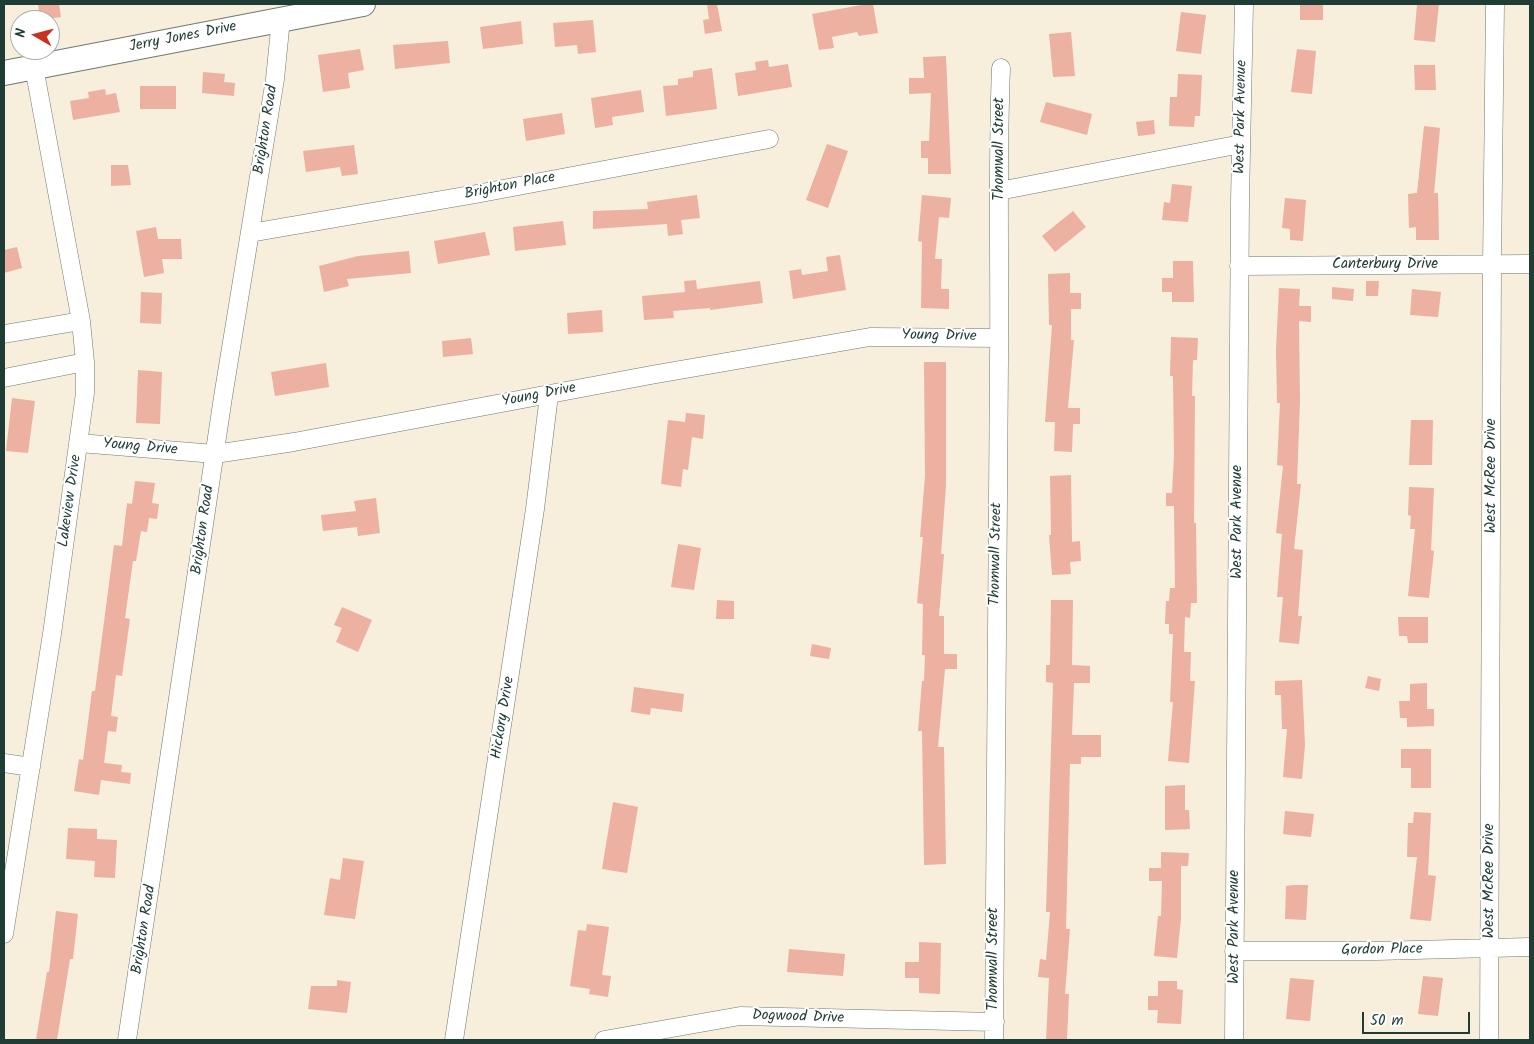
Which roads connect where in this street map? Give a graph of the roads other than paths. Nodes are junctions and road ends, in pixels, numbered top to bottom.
1 (362, 4) edge
2 (1244, 4) edge
3 (1495, 4) edge
4 (281, 19) junction
5 (34, 67) junction
6 (1001, 68) dead end
7 (4, 73) edge
8 (769, 139) dead end
9 (1242, 144) junction
10 (999, 191) junction
11 (250, 233) junction
12 (1530, 264) edge
13 (1492, 265) junction
14 (1239, 266) junction
15 (81, 321) junction
16 (4, 334) edge
17 (1000, 338) junction
18 (85, 362) junction
19 (4, 378) edge
20 (549, 395) junction
21 (79, 443) junction
22 (215, 454) junction
23 (4, 763) edge
24 (31, 767) junction
25 (4, 934) edge
26 (1530, 947) edge
27 (1490, 948) junction
28 (1234, 951) junction
29 (994, 1022) junction
30 (127, 1040) edge
31 (454, 1040) edge
32 (604, 1040) edge
33 (994, 1040) edge
34 (1234, 1040) edge
35 (1489, 1040) edge

1 - 4 main road, Jerry Jones Drive
2 - 9 street, West Park Avenue
3 - 13 street, West McRee Drive
4 - 5 main road, Jerry Jones Drive
4 - 11 street, Brighton Road
5 - 7 main road, Jerry Jones Drive
5 - 15 street, Lakeview Drive
6 - 10 street, Thomwall Street
8 - 11 street, Brighton Place
9 - 10 street
9 - 14 street, West Park Avenue
10 - 17 street, Thomwall Street
11 - 22 street, Brighton Road
12 - 13 street, Canterbury Drive
13 - 14 street, Canterbury Drive
13 - 27 street, West McRee Drive
14 - 28 street, West Park Avenue
15 - 16 street
15 - 18 street, Lakeview Drive
17 - 20 street, Young Drive
17 - 29 street, Thomwall Street
18 - 19 street
18 - 21 street, Lakeview Drive
20 - 22 street, Young Drive
20 - 31 street, Hickory Drive
21 - 22 street, Young Drive
21 - 24 street, Lakeview Drive
22 - 30 street, Brighton Road
23 - 24 street
24 - 25 street, Lakeview Drive
26 - 27 street, Gordon Place
27 - 28 street, Gordon Place
27 - 35 street, West McRee Drive
28 - 34 street, West Park Avenue
29 - 32 street, Dogwood Drive
29 - 33 street, Thomwall Street

